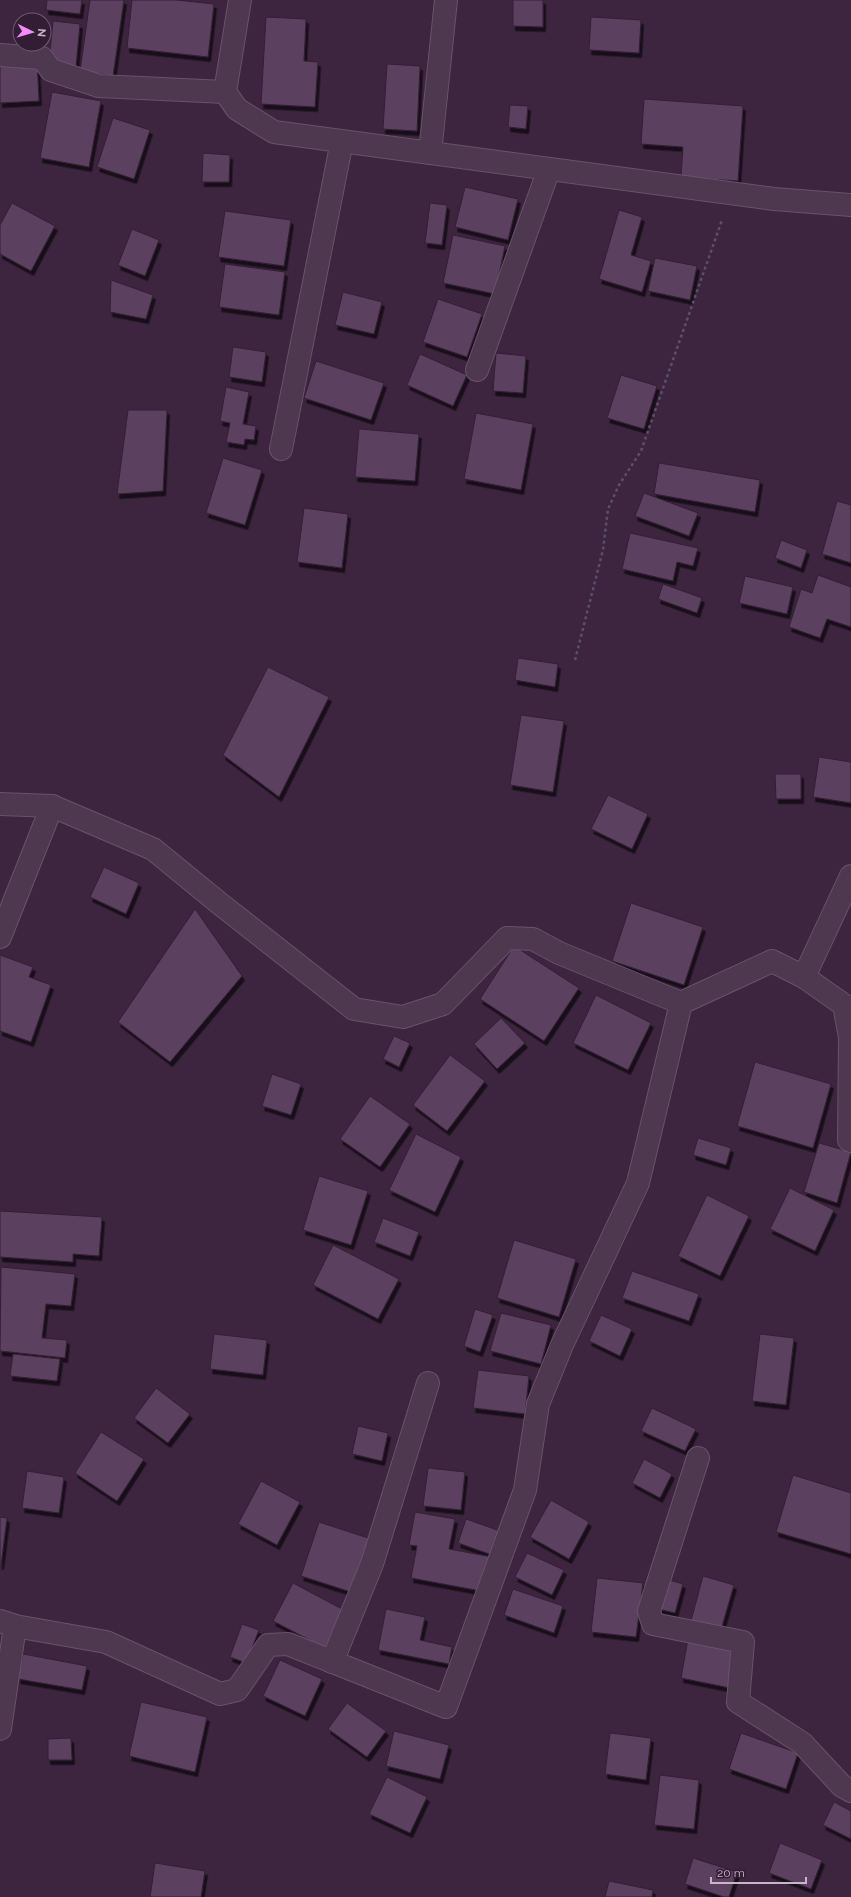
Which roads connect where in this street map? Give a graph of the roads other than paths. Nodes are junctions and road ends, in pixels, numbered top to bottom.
1 (240, 0) edge
2 (446, 0) edge
3 (0, 55) edge
4 (225, 92) junction
5 (342, 141) junction
6 (430, 153) junction
7 (549, 169) junction
8 (851, 204) edge
9 (477, 370) dead end
10 (280, 449) dead end
11 (0, 804) edge
12 (52, 806) junction
13 (851, 876) edge
14 (0, 937) edge
15 (804, 977) junction
16 (681, 1003) junction
17 (851, 1141) edge
18 (428, 1383) dead end
19 (698, 1458) dead end
20 (7, 1624) edge
21 (332, 1662) junction
22 (0, 1729) edge
23 (851, 1791) edge

1 - 4 street
2 - 6 street
3 - 4 street
4 - 5 street
5 - 6 street
5 - 10 street
6 - 7 street
7 - 8 street
7 - 9 street
11 - 12 street
12 - 14 street
12 - 16 street
13 - 15 street
15 - 16 street
15 - 17 street
16 - 21 street
18 - 21 street
19 - 23 street
20 - 21 street
20 - 22 street

